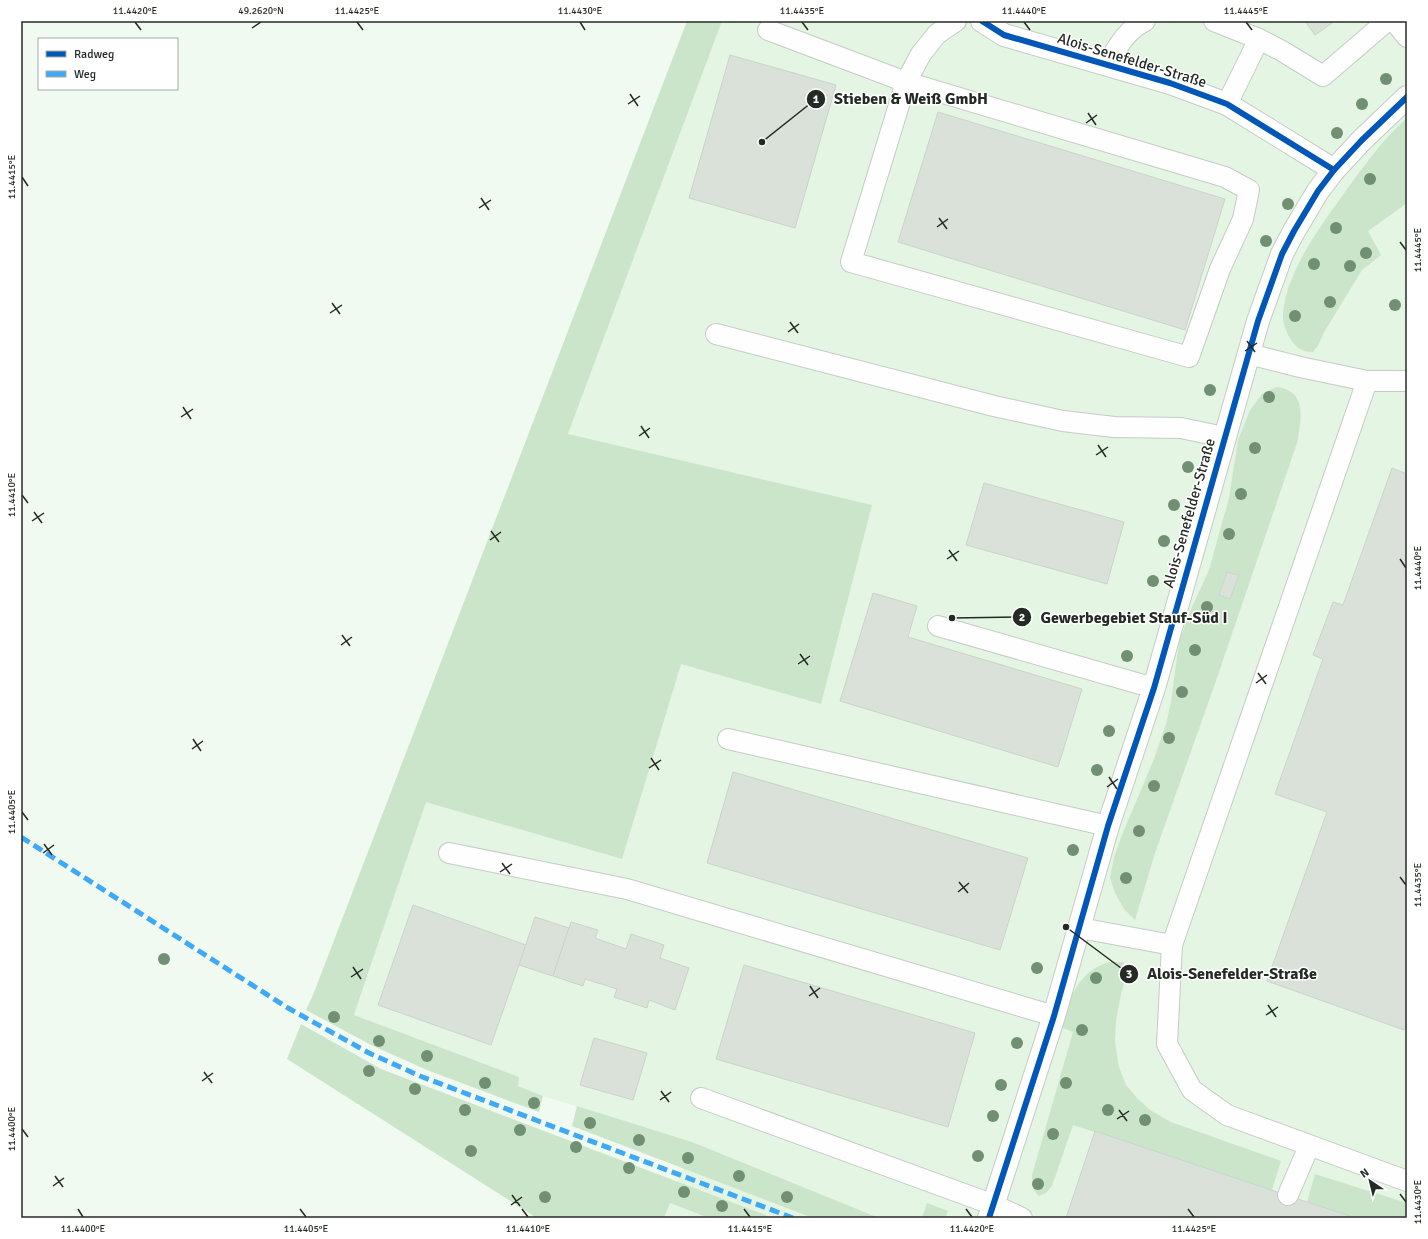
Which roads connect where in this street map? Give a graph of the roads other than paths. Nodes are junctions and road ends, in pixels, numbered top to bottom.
1 (956, 21) edge
2 (982, 21) edge
3 (1145, 21) edge
4 (1214, 21) edge
5 (1388, 21) edge
6 (1394, 21) edge
7 (768, 30) dead end
8 (1407, 37) edge
9 (1259, 39) junction
10 (1107, 64) junction
11 (906, 82) junction
12 (1407, 97) edge
13 (1227, 104) junction
14 (1334, 170) junction
15 (716, 334) dead end
16 (1249, 354) junction
17 (1366, 381) junction
18 (1407, 381) edge
19 (1224, 437) junction
20 (938, 626) dead end
21 (1154, 688) junction
22 (728, 739) dead end
23 (1108, 826) junction
24 (449, 853) dead end
25 (1080, 928) junction
26 (1172, 945) junction
27 (1054, 1016) junction
28 (701, 1098) dead end
29 (1309, 1146) junction
30 (1407, 1181) edge
31 (1288, 1195) dead end
32 (992, 1212) edge
33 (1022, 1218) edge

1 - 11 lane
2 - 10 street, Alois-Senefelder-Straße
3 - 10 lane
4 - 9 lane
5 - 9 lane
6 - 8 lane
7 - 11 lane
9 - 13 lane
10 - 13 street, Alois-Senefelder-Straße
11 - 11 lane
12 - 14 street, Alois-Senefelder-Straße
13 - 14 street, Alois-Senefelder-Straße
14 - 16 street, Alois-Senefelder-Straße
15 - 19 lane
16 - 17 lane
16 - 19 street, Alois-Senefelder-Straße
17 - 18 lane
17 - 26 lane
19 - 21 street, Alois-Senefelder-Straße
20 - 21 lane
21 - 23 street, Alois-Senefelder-Straße
22 - 23 lane
23 - 25 street, Alois-Senefelder-Straße
24 - 27 lane
25 - 26 lane
25 - 27 street, Alois-Senefelder-Straße
26 - 29 lane
27 - 32 street, Alois-Senefelder-Straße
28 - 32 lane
29 - 30 lane
29 - 31 lane
32 - 33 lane

